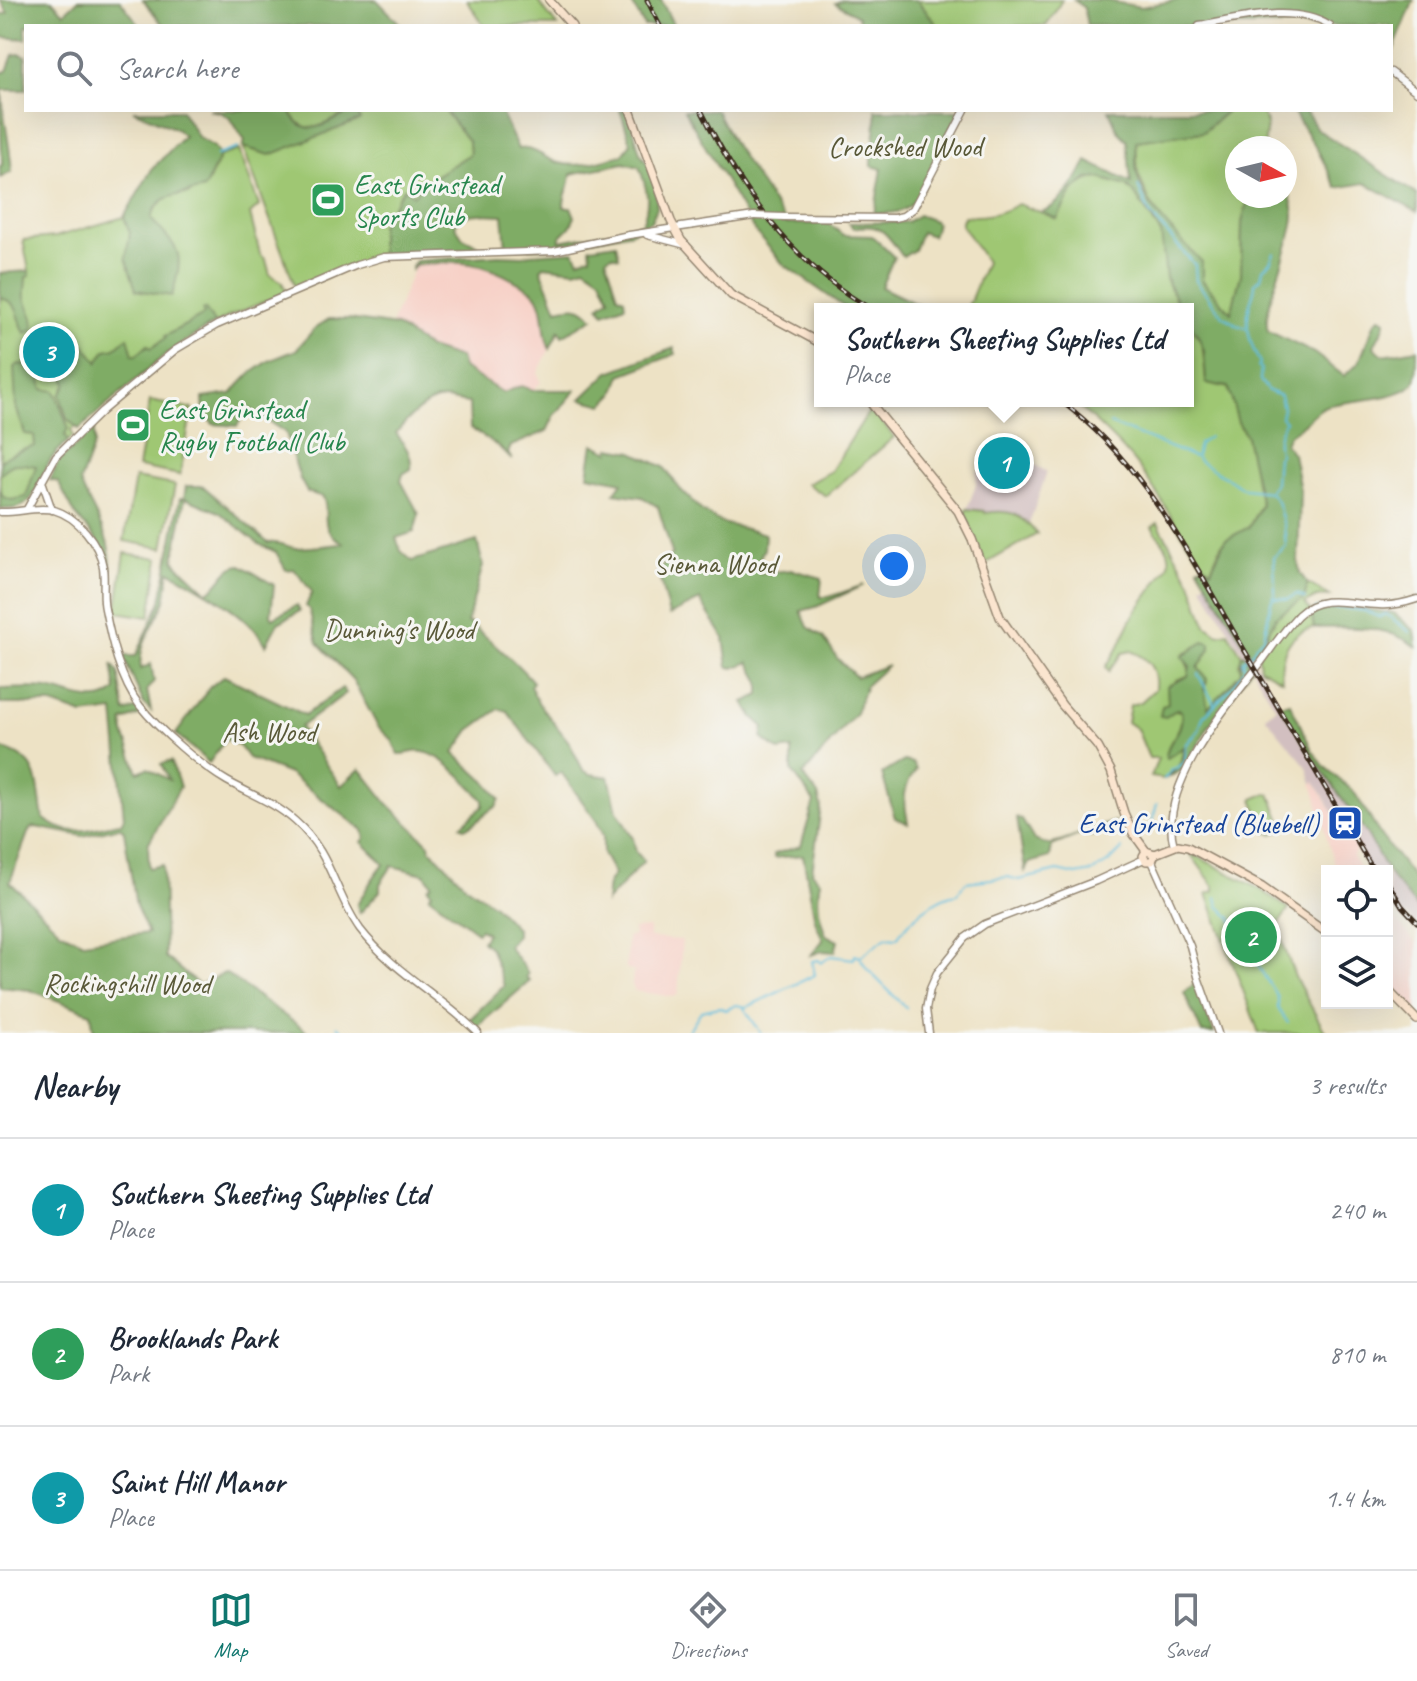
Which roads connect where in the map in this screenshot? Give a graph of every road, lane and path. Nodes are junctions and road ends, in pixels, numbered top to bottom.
1 (549, 0) edge
2 (570, 24) edge
3 (1213, 24) edge
4 (1326, 24) edge
5 (1393, 74) edge
6 (1417, 92) edge
7 (631, 112) edge
8 (964, 112) edge
9 (675, 230) junction
10 (641, 233) junction
11 (686, 245) junction
12 (814, 340) edge
13 (874, 407) edge
14 (43, 484) junction
15 (27, 509) junction
16 (52, 510) junction
17 (0, 512) edge
18 (1417, 599) edge
19 (1174, 846) junction
20 (1149, 856) junction
21 (1321, 929) edge
22 (1393, 995) edge
23 (1417, 1020) edge
24 (478, 1033) edge
25 (929, 1033) edge
26 (1218, 1033) edge

1 - 2 main road
3 - 4 street
5 - 6 street
7 - 9 main road
8 - 9 street, bridge
9 - 10 street
9 - 11 main road
10 - 11 street
10 - 14 street
11 - 12 main road
13 - 20 main road
14 - 15 street
14 - 16 street
15 - 16 street
15 - 17 street
16 - 24 street
18 - 19 street
19 - 20 main road
19 - 21 main road
20 - 25 street
20 - 26 street
22 - 23 main road

